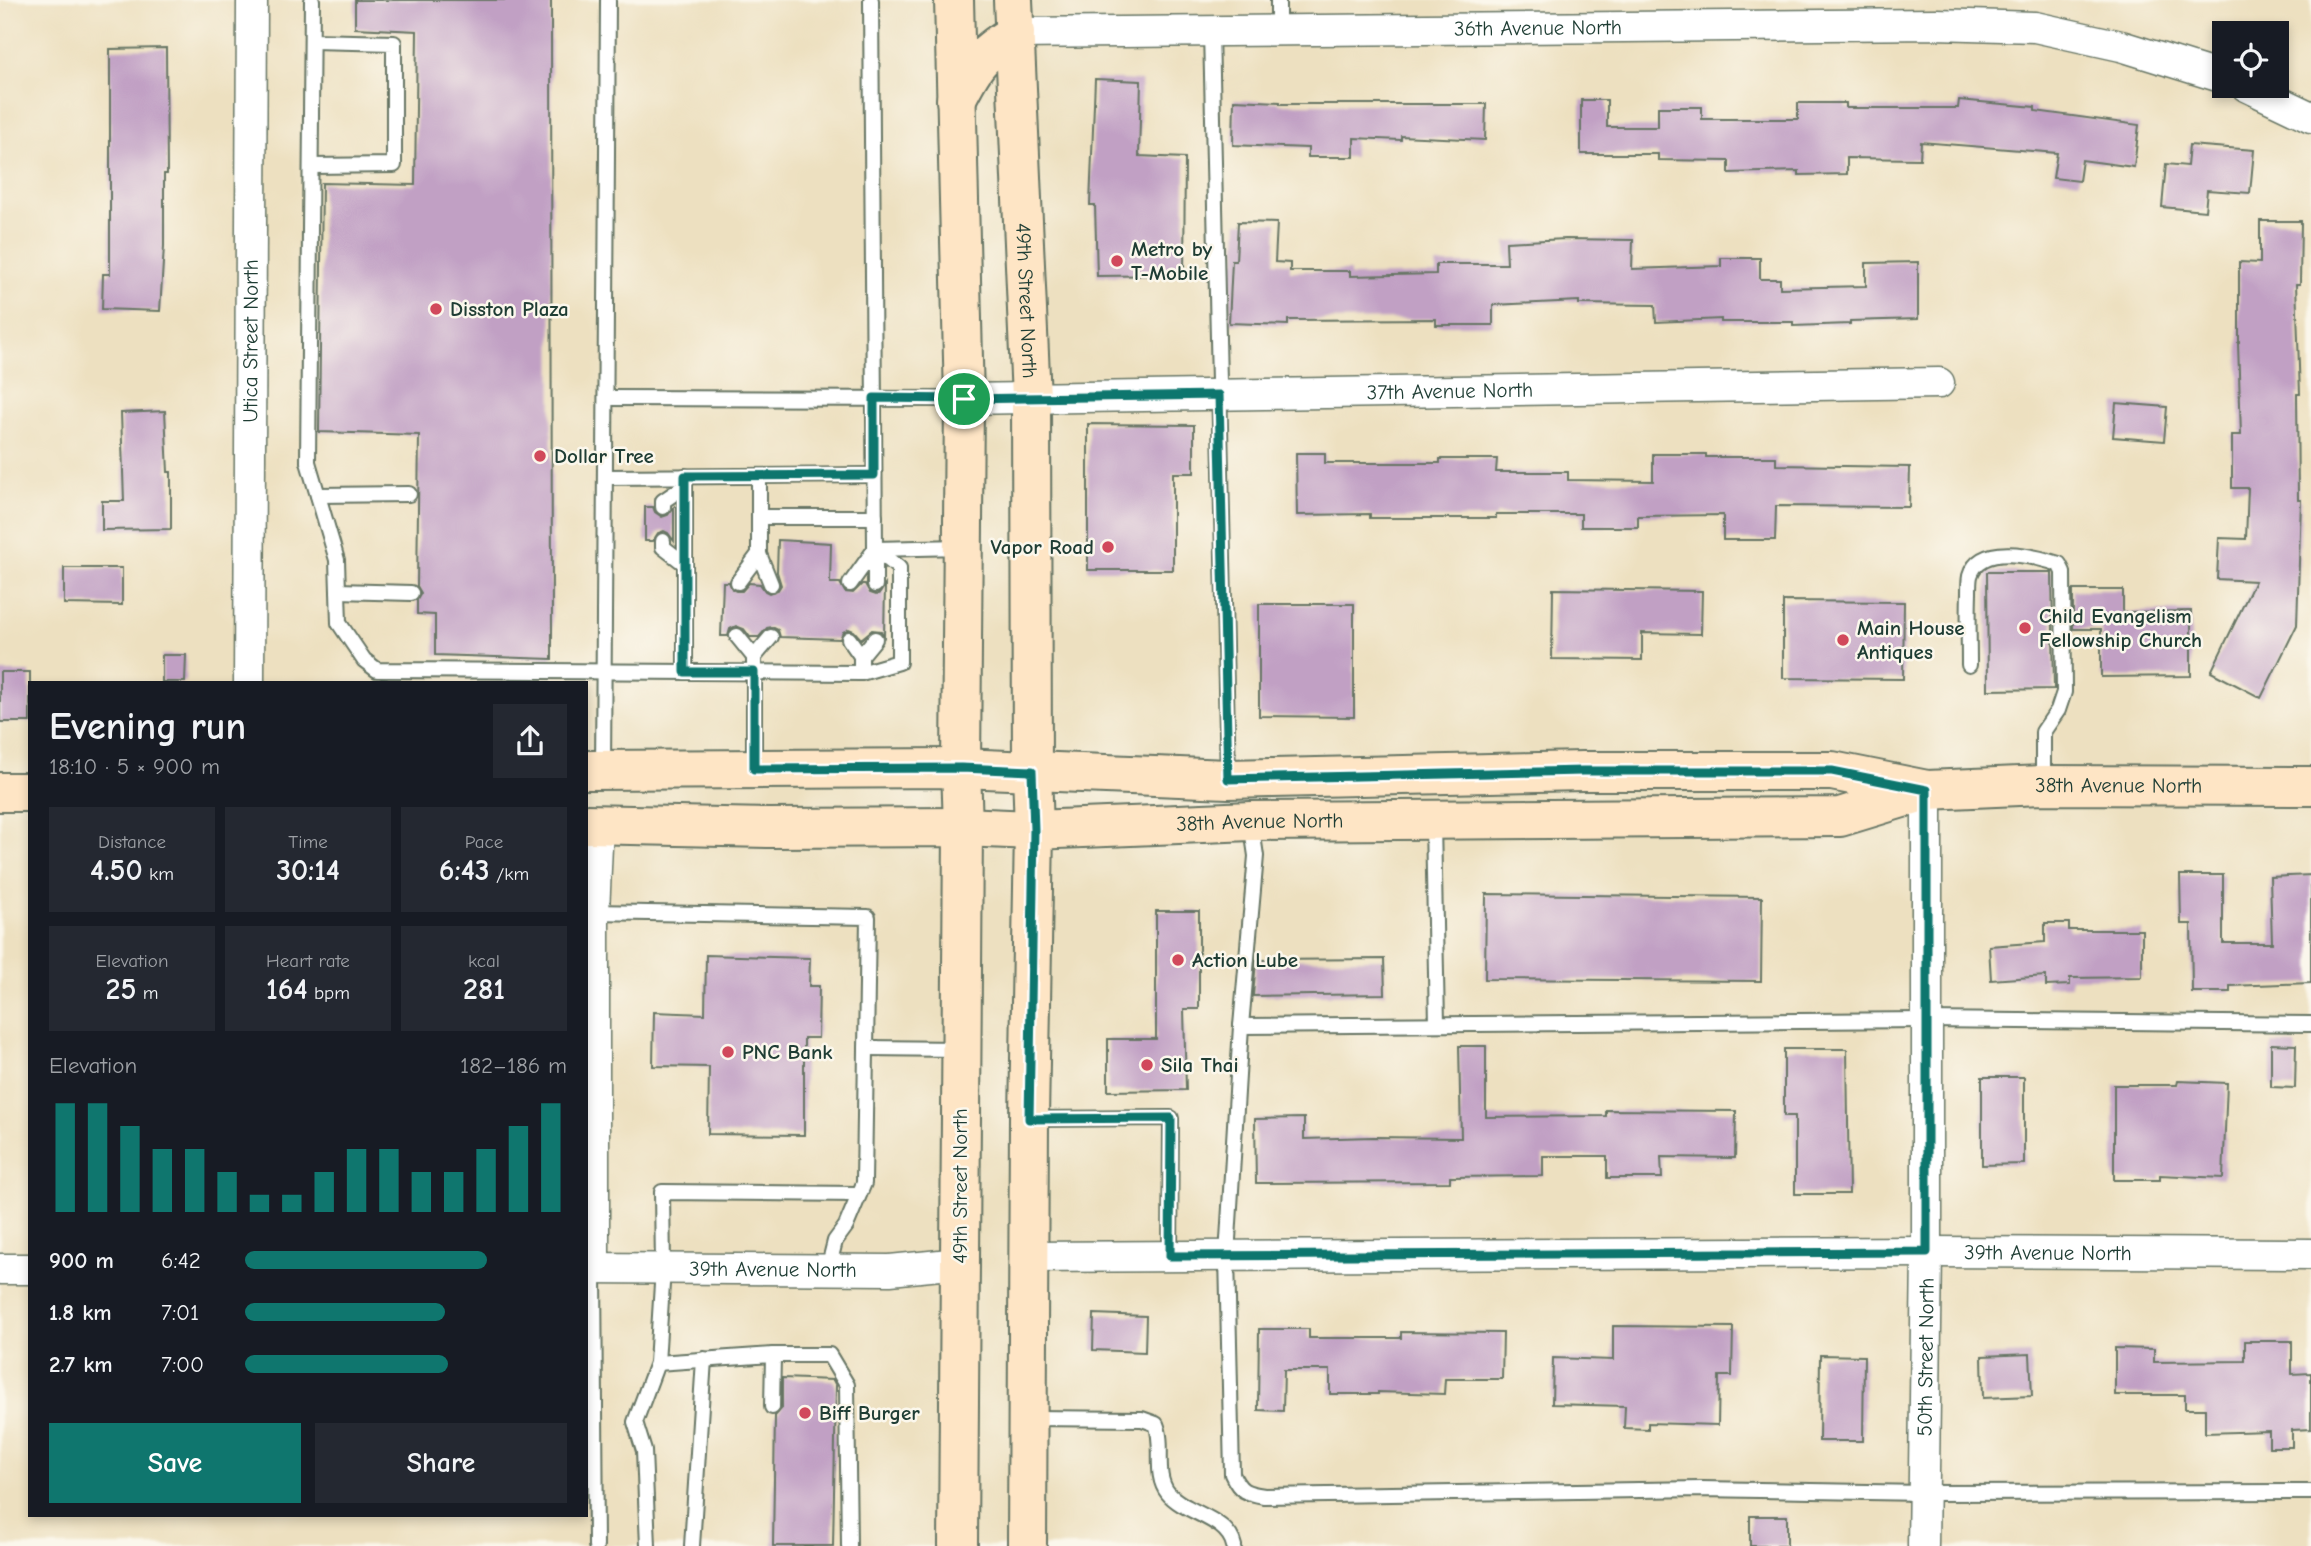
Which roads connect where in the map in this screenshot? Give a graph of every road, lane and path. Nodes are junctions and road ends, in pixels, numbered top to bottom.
1 (252, 0) edge
2 (312, 0) edge
3 (608, 0) edge
4 (871, 0) edge
5 (954, 0) edge
6 (991, 0) edge
7 (1278, 0) edge
8 (1014, 17) edge
9 (1211, 31) junction
10 (1278, 31) junction
11 (312, 41) junction
12 (2212, 74) edge
13 (2271, 98) edge
14 (956, 100) junction
15 (2311, 117) edge
16 (311, 166) junction
17 (1939, 383) dead end
18 (1219, 395) junction
19 (606, 398) junction
20 (874, 398) junction
21 (1031, 398) junction
22 (964, 399) junction
23 (874, 475) junction
24 (759, 476) junction
25 (605, 477) junction
26 (685, 481) junction
27 (409, 494) dead end
28 (318, 495) junction
29 (663, 507) dead end
30 (759, 517) junction
31 (875, 517) junction
32 (663, 541) dead end
33 (963, 547) junction
34 (875, 549) junction
35 (759, 554) junction
36 (685, 564) junction
37 (738, 582) dead end
38 (771, 584) dead end
39 (850, 584) dead end
40 (875, 585) dead end
41 (338, 591) junction
42 (411, 593) dead end
43 (737, 636) dead end
44 (771, 637) dead end
45 (849, 639) dead end
46 (875, 639) dead end
47 (862, 656) junction
48 (754, 664) junction
49 (1969, 665) dead end
50 (604, 671) junction
51 (685, 672) junction
52 (861, 673) junction
53 (249, 681) edge
54 (961, 768) junction
55 (754, 769) junction
56 (595, 770) edge
57 (1032, 771) junction
58 (1228, 779) junction
59 (2043, 785) junction
60 (2311, 786) edge
61 (1927, 790) junction
62 (0, 792) edge
63 (28, 792) edge
64 (1433, 820) junction
65 (1251, 821) junction
66 (592, 824) edge
67 (963, 827) junction
68 (1034, 830) junction
69 (594, 912) junction
70 (1926, 1020) junction
71 (1437, 1024) junction
72 (2311, 1024) edge
73 (1241, 1026) junction
74 (866, 1048) junction
75 (961, 1049) junction
76 (1029, 1119) junction
77 (859, 1194) junction
78 (1927, 1252) junction
79 (2311, 1254) edge
80 (1170, 1256) junction
81 (1227, 1256) junction
82 (1028, 1257) junction
83 (960, 1263) junction
84 (590, 1268) edge
85 (663, 1268) junction
86 (0, 1269) edge
87 (28, 1269) edge
88 (828, 1269) junction
89 (773, 1355) junction
90 (704, 1359) junction
91 (657, 1363) junction
92 (772, 1407) dead end
93 (1027, 1418) junction
94 (2311, 1492) edge
95 (1923, 1493) junction
96 (591, 1515) edge
97 (596, 1546) edge
98 (648, 1546) edge
99 (692, 1546) edge
100 (849, 1546) edge
101 (958, 1546) edge
102 (1027, 1546) edge
103 (1234, 1546) edge
104 (1923, 1546) edge

1 - 53 street, Utica Street North
2 - 11 lane
3 - 19 lane
4 - 20 lane
5 - 14 main road
6 - 8 main road
7 - 10 lane
8 - 9 street, 36th Avenue North
8 - 14 main road
8 - 21 main road, 49th Street North
9 - 10 street, 36th Avenue North
9 - 18 lane
10 - 12 street, 36th Avenue North
11 - 16 lane
11 - 16 lane
13 - 15 street
14 - 22 main road
16 - 28 lane
17 - 18 street, 37th Avenue North
18 - 21 street, 37th Avenue North
18 - 58 lane
19 - 20 lane
19 - 25 lane
20 - 22 lane
20 - 23 lane
21 - 22 street, 37th Avenue North
21 - 57 main road, 49th Street North
22 - 33 main road
23 - 24 lane
23 - 31 lane
24 - 26 lane
24 - 30 lane
25 - 26 lane
25 - 50 lane
26 - 29 lane
26 - 36 lane
27 - 28 lane
28 - 41 lane
30 - 31 lane
30 - 35 lane
31 - 34 lane
32 - 36 lane
33 - 34 lane
33 - 54 main road
34 - 39 lane
34 - 40 lane
34 - 52 lane
35 - 37 lane
35 - 38 lane
36 - 51 lane
41 - 42 lane
41 - 50 lane
43 - 48 lane
44 - 48 lane
45 - 47 lane
46 - 47 lane
47 - 52 lane
48 - 51 lane
48 - 52 lane
48 - 55 lane
49 - 59 lane
50 - 51 lane
50 - 56 lane
54 - 55 main road, 38th Avenue North
54 - 57 main road, 38th Avenue North
54 - 67 main road, 49th Street North
55 - 56 main road, 38th Avenue North
57 - 58 main road, 38th Avenue North
57 - 68 main road, 49th Street North
58 - 61 main road, 38th Avenue North
59 - 60 main road, 38th Avenue North
59 - 61 main road, 38th Avenue North
61 - 64 main road, 38th Avenue North
61 - 70 street, 50th Street North
62 - 63 main road
64 - 65 main road, 38th Avenue North
64 - 71 lane
65 - 68 main road, 38th Avenue North
65 - 73 lane
66 - 67 main road, 38th Avenue North
66 - 69 street
67 - 68 main road, 38th Avenue North
67 - 75 main road, 49th Street North
68 - 76 main road
69 - 74 lane
69 - 84 street
70 - 71 lane
70 - 72 lane
70 - 78 street, 50th Street North
71 - 73 lane
73 - 81 lane
74 - 75 lane
74 - 77 lane
75 - 83 main road, 49th Street North
76 - 80 lane
76 - 82 main road
77 - 85 lane
77 - 88 lane
78 - 79 street, 39th Avenue North
78 - 81 street, 39th Avenue North
78 - 95 street, 50th Street North
80 - 81 street, 39th Avenue North
80 - 82 street, 39th Avenue North
81 - 95 lane
82 - 93 main road
83 - 88 street, 39th Avenue North
83 - 101 main road, 49th Street North
84 - 85 street, 39th Avenue North
84 - 96 lane
85 - 88 street, 39th Avenue North
85 - 91 lane
86 - 87 street
89 - 90 lane
89 - 92 lane
89 - 100 lane
90 - 91 lane
90 - 99 lane
91 - 98 lane
93 - 102 main road
93 - 103 lane
94 - 95 lane
95 - 104 street, 50th Street North
96 - 97 lane

